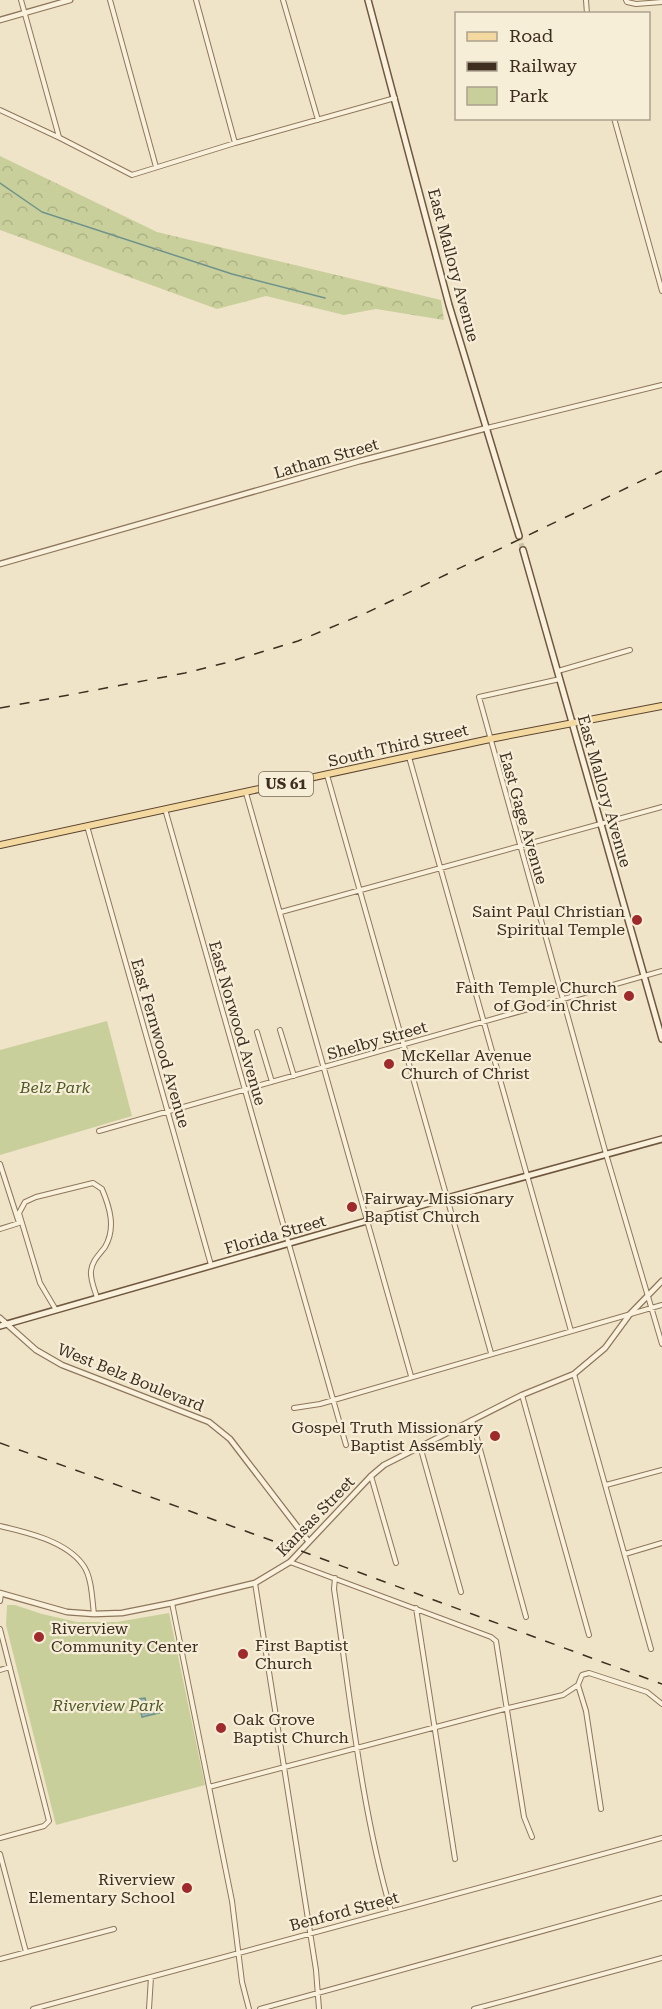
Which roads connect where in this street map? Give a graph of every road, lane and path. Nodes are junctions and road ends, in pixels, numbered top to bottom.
1 (21, 0) edge
2 (70, 0) edge
3 (110, 0) edge
4 (196, 0) edge
5 (283, 0) edge
6 (368, 0) edge
7 (627, 1) edge
8 (662, 2) edge
9 (25, 13) junction
10 (0, 20) edge
11 (395, 98) junction
12 (0, 110) edge
13 (318, 120) junction
14 (615, 120) edge
15 (60, 138) junction
16 (235, 143) junction
17 (156, 167) junction
18 (662, 291) edge
19 (662, 385) edge
20 (487, 428) junction
21 (519, 536) tunnel mouth
22 (523, 550) tunnel mouth
23 (0, 564) edge
24 (630, 650) dead end
25 (558, 671) junction
26 (560, 679) junction
27 (662, 706) edge
28 (572, 724) junction
29 (489, 739) junction
30 (410, 757) junction
31 (327, 775) junction
32 (246, 793) junction
33 (662, 807) edge
34 (165, 809) junction
35 (601, 825) junction
36 (87, 826) junction
37 (0, 845) edge
38 (519, 846) junction
39 (441, 867) junction
40 (361, 890) junction
41 (280, 912) junction
42 (662, 971) edge
43 (644, 976) junction
44 (563, 999) junction
45 (483, 1022) junction
46 (280, 1030) dead end
47 (257, 1032) dead end
48 (662, 1040) edge
49 (404, 1044) junction
50 (324, 1067) junction
51 (294, 1076) junction
52 (272, 1082) junction
53 (244, 1090) junction
54 (167, 1110) junction
55 (99, 1131) dead end
56 (662, 1139) edge
57 (606, 1154) junction
58 (0, 1164) edge
59 (528, 1177) junction
60 (447, 1198) junction
61 (369, 1221) junction
62 (0, 1229) edge
63 (288, 1244) junction
64 (212, 1266) junction
65 (662, 1281) edge
66 (648, 1294) junction
67 (97, 1298) junction
68 (662, 1305) edge
69 (652, 1308) junction
70 (56, 1310) junction
71 (630, 1314) junction
72 (0, 1318) edge
73 (3, 1325) edge
74 (571, 1331) junction
75 (662, 1344) edge
76 (491, 1353) junction
77 (574, 1374) junction
78 (411, 1376) junction
79 (522, 1395) junction
80 (333, 1399) junction
81 (294, 1408) dead end
82 (472, 1420) junction
83 (346, 1445) dead end
84 (420, 1446) junction
85 (662, 1470) edge
86 (371, 1476) junction
87 (606, 1485) junction
88 (0, 1526) edge
89 (309, 1542) junction
90 (662, 1544) edge
91 (626, 1554) junction
92 (290, 1562) junction
93 (396, 1563) dead end
94 (335, 1578) junction
95 (255, 1583) junction
96 (461, 1592) dead end
97 (1, 1594) edge
98 (0, 1601) edge
99 (172, 1603) junction
100 (416, 1608) junction
101 (94, 1614) junction
102 (526, 1617) dead end
103 (0, 1629) edge
104 (589, 1635) dead end
105 (651, 1649) dead end
106 (10, 1667) junction
107 (0, 1670) edge
108 (578, 1685) junction
109 (662, 1704) edge
110 (508, 1708) junction
111 (434, 1729) junction
112 (358, 1749) junction
113 (284, 1768) junction
114 (209, 1787) junction
115 (601, 1809) dead end
116 (0, 1838) edge
117 (532, 1838) dead end
118 (662, 1838) edge
119 (0, 1854) edge
120 (455, 1859) dead end
121 (662, 1898) edge
122 (391, 1911) junction
123 (114, 1929) dead end
124 (310, 1933) junction
125 (26, 1952) junction
126 (238, 1954) junction
127 (662, 1958) edge
128 (0, 1959) edge
129 (151, 1977) junction
130 (319, 1993) junction
131 (33, 2009) edge
132 (148, 2009) edge
133 (249, 2009) edge
134 (260, 2009) edge
135 (319, 2009) edge
136 (474, 2009) edge

1 - 9 street
2 - 9 street
3 - 17 street
4 - 16 street
5 - 13 street
6 - 11 main road, East Mallory Avenue
7 - 8 street
9 - 10 street
9 - 15 street
11 - 13 street
11 - 20 main road, East Mallory Avenue
12 - 15 street
13 - 16 street
14 - 18 street
15 - 17 street
16 - 17 street
19 - 20 street, Latham Street
20 - 21 main road, East Mallory Avenue
20 - 23 street, Latham Street
22 - 25 main road, East Mallory Avenue
24 - 25 street
25 - 26 main road, East Mallory Avenue
26 - 28 main road, East Mallory Avenue
26 - 29 street, East Gage Avenue
27 - 28 main road, South Third Street / US 61
28 - 29 main road, South Third Street / US 61
28 - 35 main road, East Mallory Avenue
29 - 30 main road, South Third Street / US 61
29 - 38 street, East Gage Avenue
30 - 31 main road, South Third Street / US 61
30 - 39 street
31 - 32 main road, South Third Street / US 61
31 - 40 street
32 - 34 main road, South Third Street / US 61
32 - 41 street
33 - 35 street
34 - 36 main road, South Third Street / US 61
34 - 53 street, East Norwood Avenue
35 - 38 street
35 - 43 main road, East Mallory Avenue
36 - 37 main road, South Third Street / US 61
36 - 54 street, East Fernwood Avenue
38 - 39 street
38 - 44 street, East Gage Avenue
39 - 40 street
39 - 45 street
40 - 41 street
40 - 49 street
41 - 50 street
42 - 43 street, Shelby Street
43 - 44 street, Shelby Street
43 - 48 main road, East Mallory Avenue
44 - 45 street, Shelby Street
44 - 57 street, East Gage Avenue
45 - 49 street, Shelby Street
45 - 59 street
46 - 51 street
47 - 52 street
49 - 50 street, Shelby Street
49 - 60 street
50 - 51 street, Shelby Street
50 - 61 street
51 - 52 street, Shelby Street
52 - 53 street, Shelby Street
53 - 54 street, Shelby Street
53 - 63 street, East Norwood Avenue
54 - 55 street, Shelby Street
54 - 64 street, East Fernwood Avenue
56 - 57 main road, Florida Street
57 - 59 main road, Florida Street
57 - 66 street, East Gage Avenue
58 - 62 street
59 - 60 main road, Florida Street
59 - 74 street
60 - 61 main road, Florida Street
60 - 76 street
61 - 63 main road, Florida Street
61 - 78 street
63 - 64 main road, Florida Street
63 - 80 street, East Norwood Avenue
64 - 67 main road, Florida Street
65 - 66 street, Kansas Street
66 - 69 street, East Gage Avenue
66 - 71 street, Kansas Street
67 - 70 main road, Florida Street
67 - 70 street
68 - 69 street
69 - 71 street
69 - 75 street, East Gage Avenue
70 - 73 main road, Florida Street
71 - 74 street
71 - 77 street, Kansas Street
72 - 73 street, West Belz Boulevard
73 - 89 street, West Belz Boulevard
74 - 76 street
76 - 78 street
77 - 79 street, Kansas Street
77 - 87 street
78 - 80 street
79 - 82 street, Kansas Street
79 - 104 street
80 - 81 street
80 - 83 street, East Norwood Avenue
82 - 84 street, Kansas Street
82 - 102 street
84 - 86 street, Kansas Street
84 - 96 street
85 - 87 street
86 - 89 street, Kansas Street
86 - 93 street
87 - 91 street
88 - 101 street
89 - 92 street, Kansas Street
90 - 91 street
91 - 105 street
92 - 94 street
92 - 95 street, Kansas Street
94 - 100 street
94 - 112 street
95 - 99 street, Kansas Street
95 - 113 street
97 - 98 street
97 - 101 street, Kansas Street
99 - 101 street, Kansas Street
99 - 114 street
100 - 110 street
100 - 111 street
103 - 106 street
106 - 107 street
106 - 116 street
108 - 109 street
108 - 110 street
108 - 115 street
110 - 111 street
110 - 117 street
111 - 112 street
111 - 120 street
112 - 113 street
112 - 122 street
113 - 114 street
113 - 124 street
114 - 126 street
118 - 122 street, Benford Street
119 - 125 street
121 - 130 street
122 - 124 street, Benford Street
123 - 125 street
124 - 126 street, Benford Street
124 - 130 street
125 - 128 street
126 - 129 street, Benford Street
126 - 133 street
127 - 136 street
129 - 131 street, Benford Street
129 - 132 street
130 - 134 street
130 - 135 street

